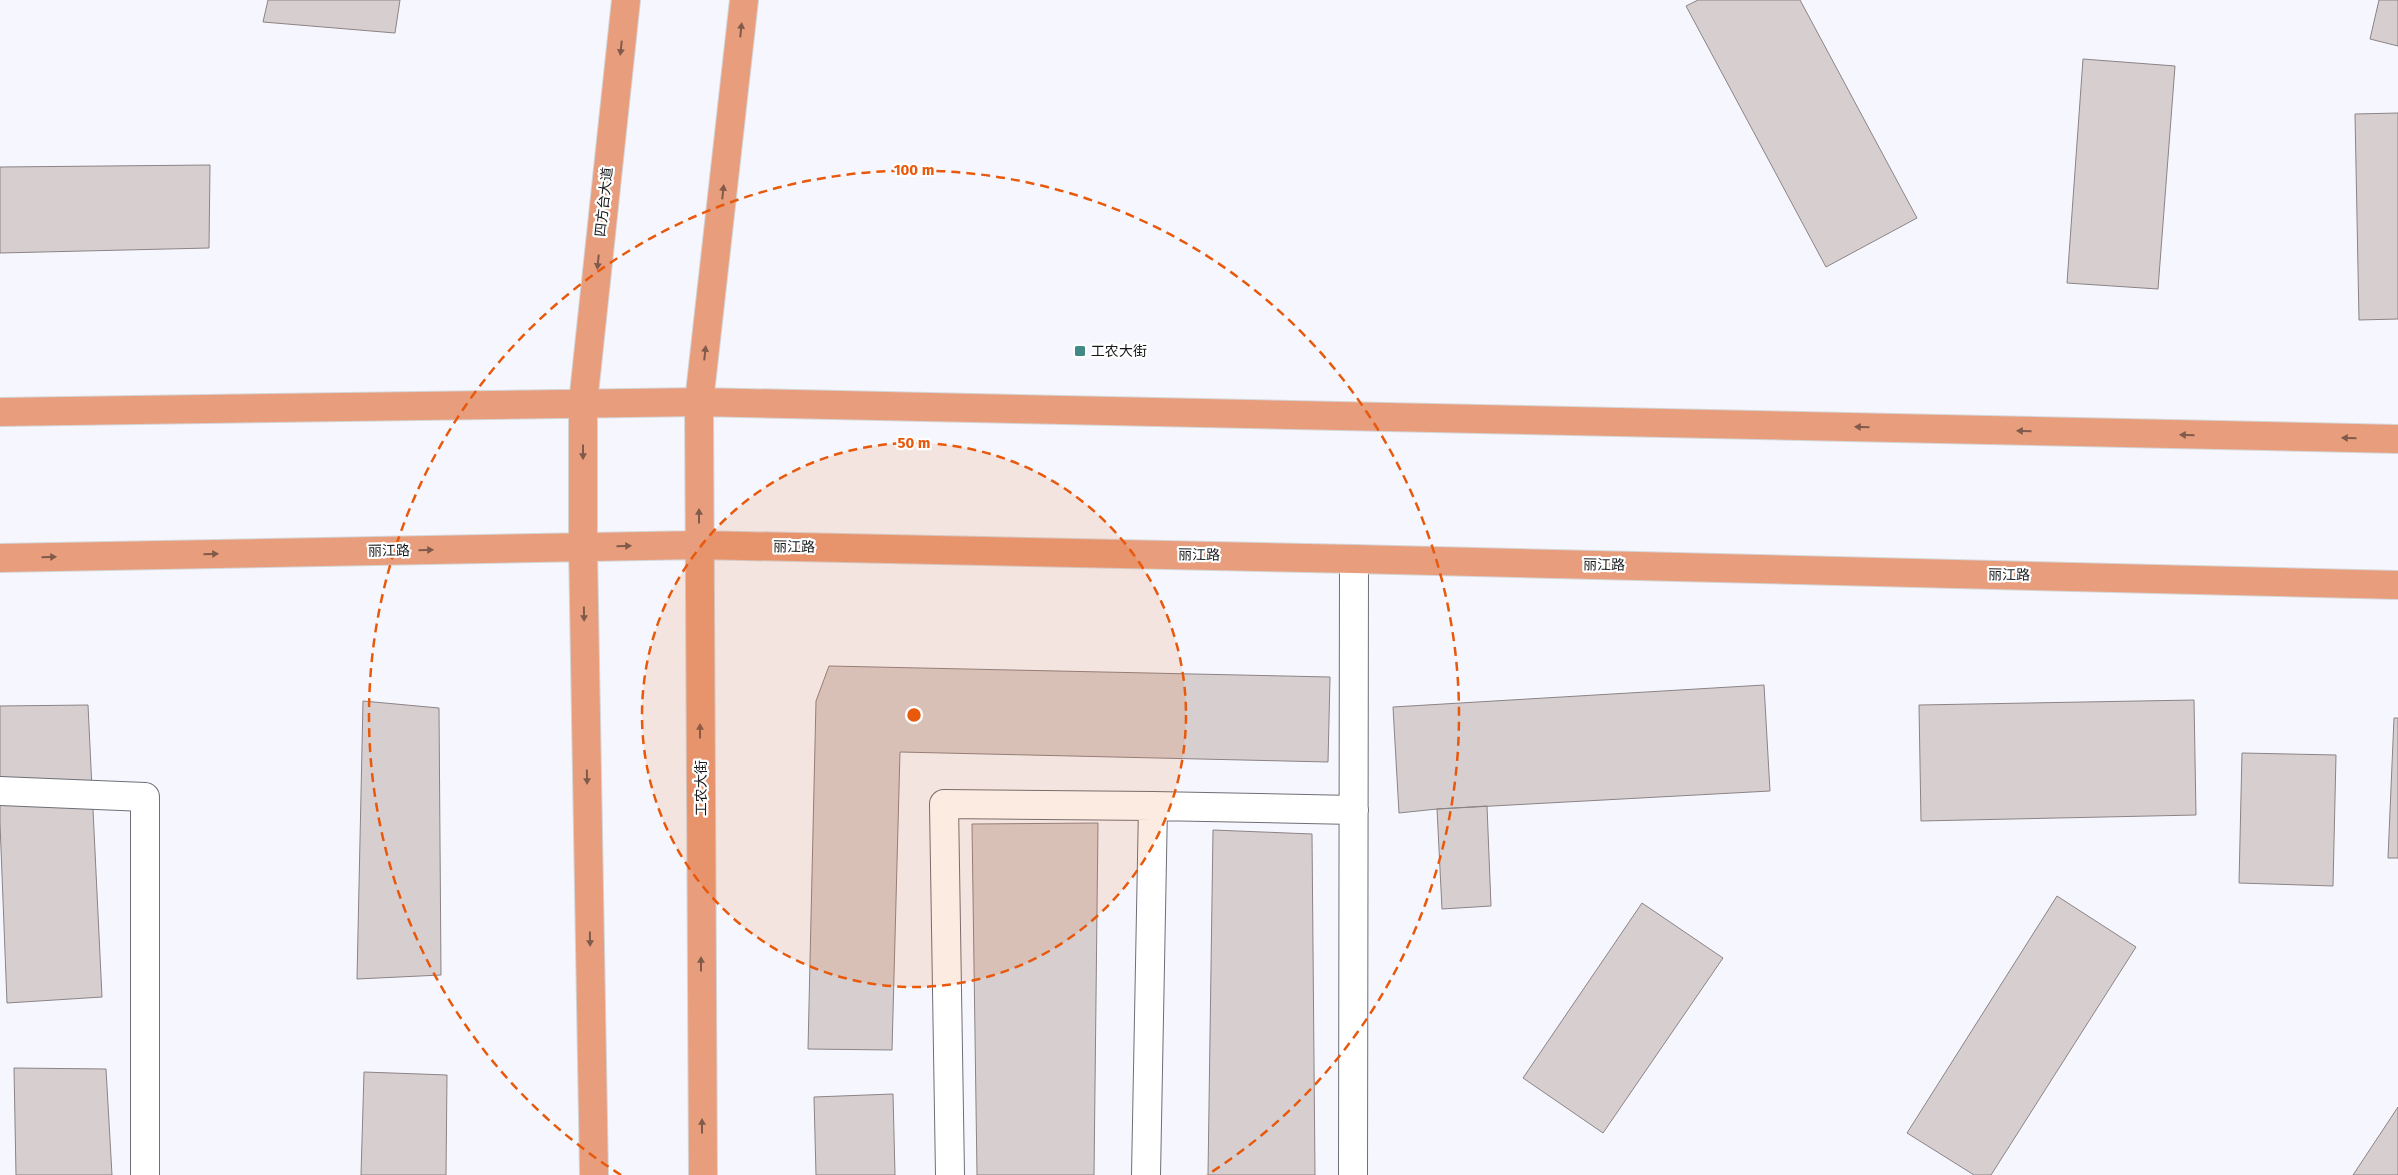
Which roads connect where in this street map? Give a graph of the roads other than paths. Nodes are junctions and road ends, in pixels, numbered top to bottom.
1 (626, 0) edge
2 (744, 0) edge
3 (699, 402) junction
4 (583, 403) junction
5 (0, 412) edge
6 (2398, 439) edge
7 (699, 546) junction
8 (583, 547) junction
9 (0, 558) edge
10 (1354, 558) junction
11 (2398, 585) edge
12 (0, 791) edge
13 (1153, 806) junction
14 (1354, 810) junction
15 (145, 1175) edge
16 (594, 1175) edge
17 (702, 1175) edge
18 (950, 1175) edge
19 (1146, 1175) edge
20 (1354, 1175) edge

1 -> 4 main road, 四方台大道
3 -> 2 main road
3 - 4 main road
6 -> 3 main road
7 -> 3 main road, 工农大街
4 - 5 main road
4 -> 8 main road
8 -> 7 main road, 丽江路
7 - 10 main road, 丽江路
17 -> 7 main road, 工农大街
9 -> 8 main road, 丽江路
8 -> 16 main road
10 - 11 main road, 丽江路
10 - 14 street
12 - 15 street
13 - 14 street
13 - 18 street
13 - 19 street
14 - 20 street

